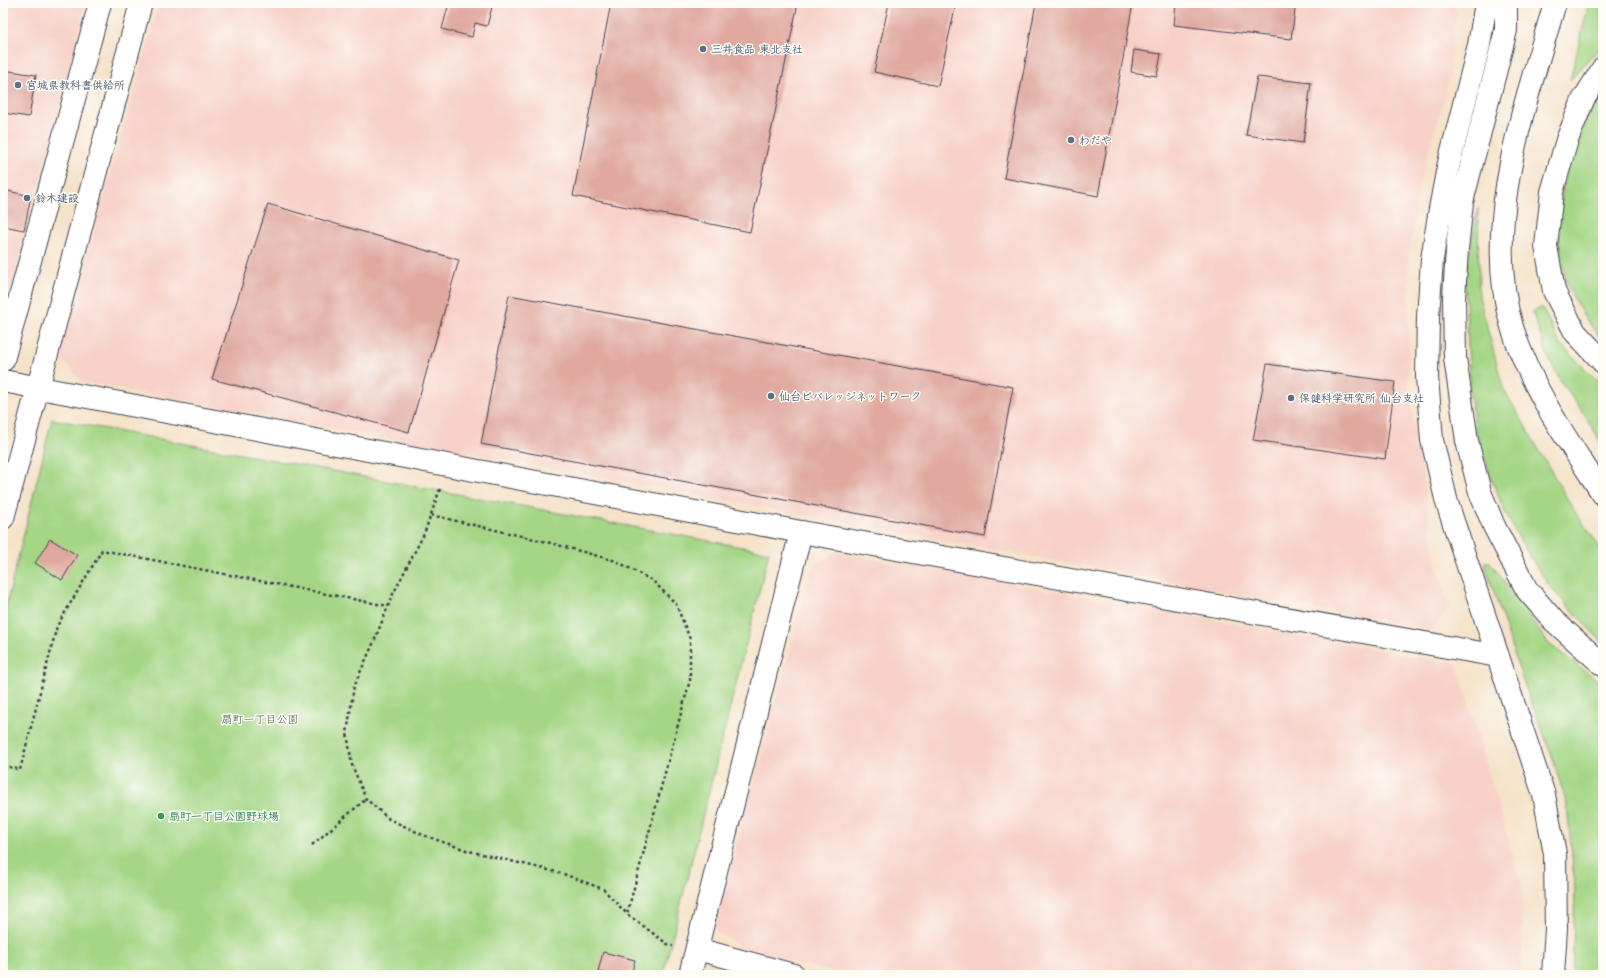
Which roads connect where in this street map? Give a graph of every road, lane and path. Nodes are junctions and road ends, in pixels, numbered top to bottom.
1 (100, 3) edge
2 (141, 3) edge
3 (1486, 3) edge
4 (1506, 3) edge
5 (1555, 3) edge
6 (1603, 68) edge
7 (3, 360) edge
8 (1603, 362) edge
9 (3, 381) edge
10 (37, 388) junction
11 (446, 465) junction
12 (1603, 494) edge
13 (431, 515) junction
14 (3, 518) edge
15 (801, 532) junction
16 (388, 606) junction
17 (1498, 656) junction
18 (1603, 665) edge
19 (3, 765) edge
20 (366, 799) junction
21 (312, 845) dead end
22 (627, 914) junction
23 (697, 949) junction
24 (690, 975) edge
25 (794, 975) edge
26 (1553, 975) edge

1 - 7 main road
2 - 10 main road
3 - 17 main road
4 - 18 main road
5 - 12 main road
6 - 8 main road
9 - 10 main road
10 - 11 main road
10 - 14 main road
11 - 13 path
11 - 15 main road
13 - 16 path
13 - 22 path
15 - 17 main road
15 - 23 main road
16 - 19 path
16 - 20 path
17 - 26 main road
20 - 21 path
20 - 22 path
22 - 23 path
23 - 24 main road
23 - 25 main road

